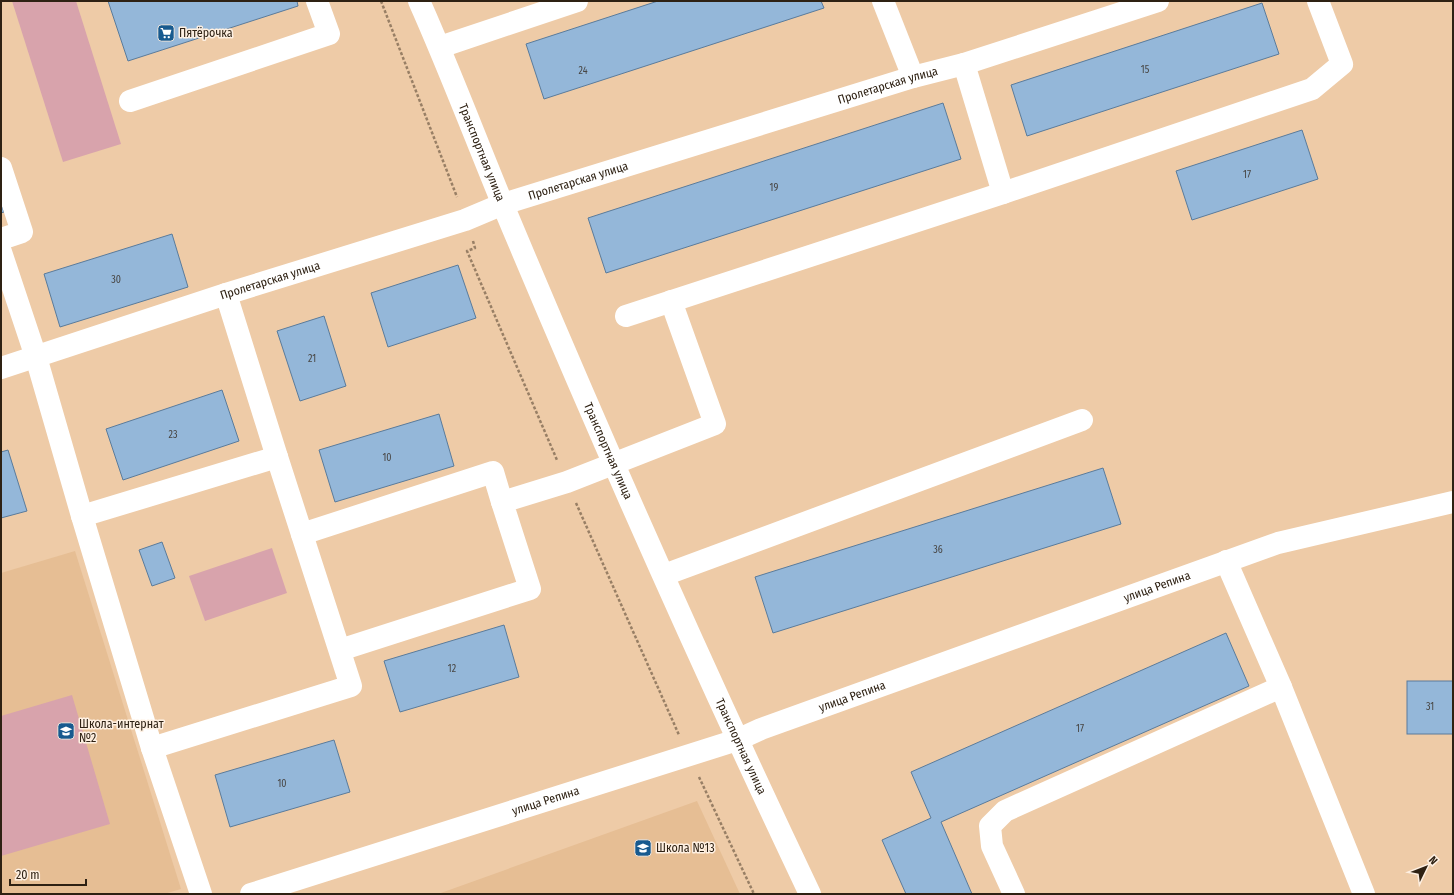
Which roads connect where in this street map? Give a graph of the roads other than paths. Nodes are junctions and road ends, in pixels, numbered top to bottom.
1 (317, 1) edge
2 (419, 1) edge
3 (577, 1) edge
4 (884, 1) edge
5 (1158, 1) edge
6 (1318, 1) edge
7 (440, 47) junction
8 (964, 64) junction
9 (913, 77) junction
10 (130, 101) dead end
11 (1, 168) edge
12 (1003, 193) junction
13 (503, 204) junction
14 (1, 239) edge
15 (1, 252) edge
16 (226, 294) junction
17 (671, 301) junction
18 (626, 316) dead end
19 (36, 357) junction
20 (1, 368) edge
21 (1082, 420) dead end
22 (277, 457) junction
23 (614, 463) junction
24 (502, 502) junction
25 (1453, 502) edge
26 (82, 516) junction
27 (302, 534) junction
28 (1226, 562) junction
29 (664, 575) junction
30 (340, 650) junction
31 (1281, 687) junction
32 (737, 740) junction
33 (152, 748) junction
34 (201, 894) edge
35 (251, 894) edge
36 (810, 894) edge
37 (1014, 894) edge
38 (1364, 894) edge

1 - 10 street
2 - 7 street, Транспортная улица
3 - 7 street
4 - 9 street
5 - 8 street, Пролетарская улица
6 - 12 street
7 - 13 street, Транспортная улица
8 - 9 street, Пролетарская улица
8 - 12 street
9 - 13 street, Пролетарская улица
11 - 14 street
12 - 17 street
13 - 16 street, Пролетарская улица
13 - 23 street, Транспортная улица
15 - 19 street
16 - 19 street, Пролетарская улица
16 - 22 street
17 - 18 street
17 - 23 street
19 - 20 street, Пролетарская улица
19 - 26 street
21 - 29 street
22 - 26 street
22 - 27 street
23 - 24 street
23 - 29 street, Транспортная улица
24 - 27 street
24 - 30 street
25 - 28 street, улица Репина
26 - 33 street
27 - 30 street
28 - 31 street
28 - 32 street, улица Репина
29 - 32 street, Транспортная улица
30 - 33 street
31 - 37 street
31 - 38 street
32 - 35 street, улица Репина
32 - 36 street, Транспортная улица
33 - 34 street

